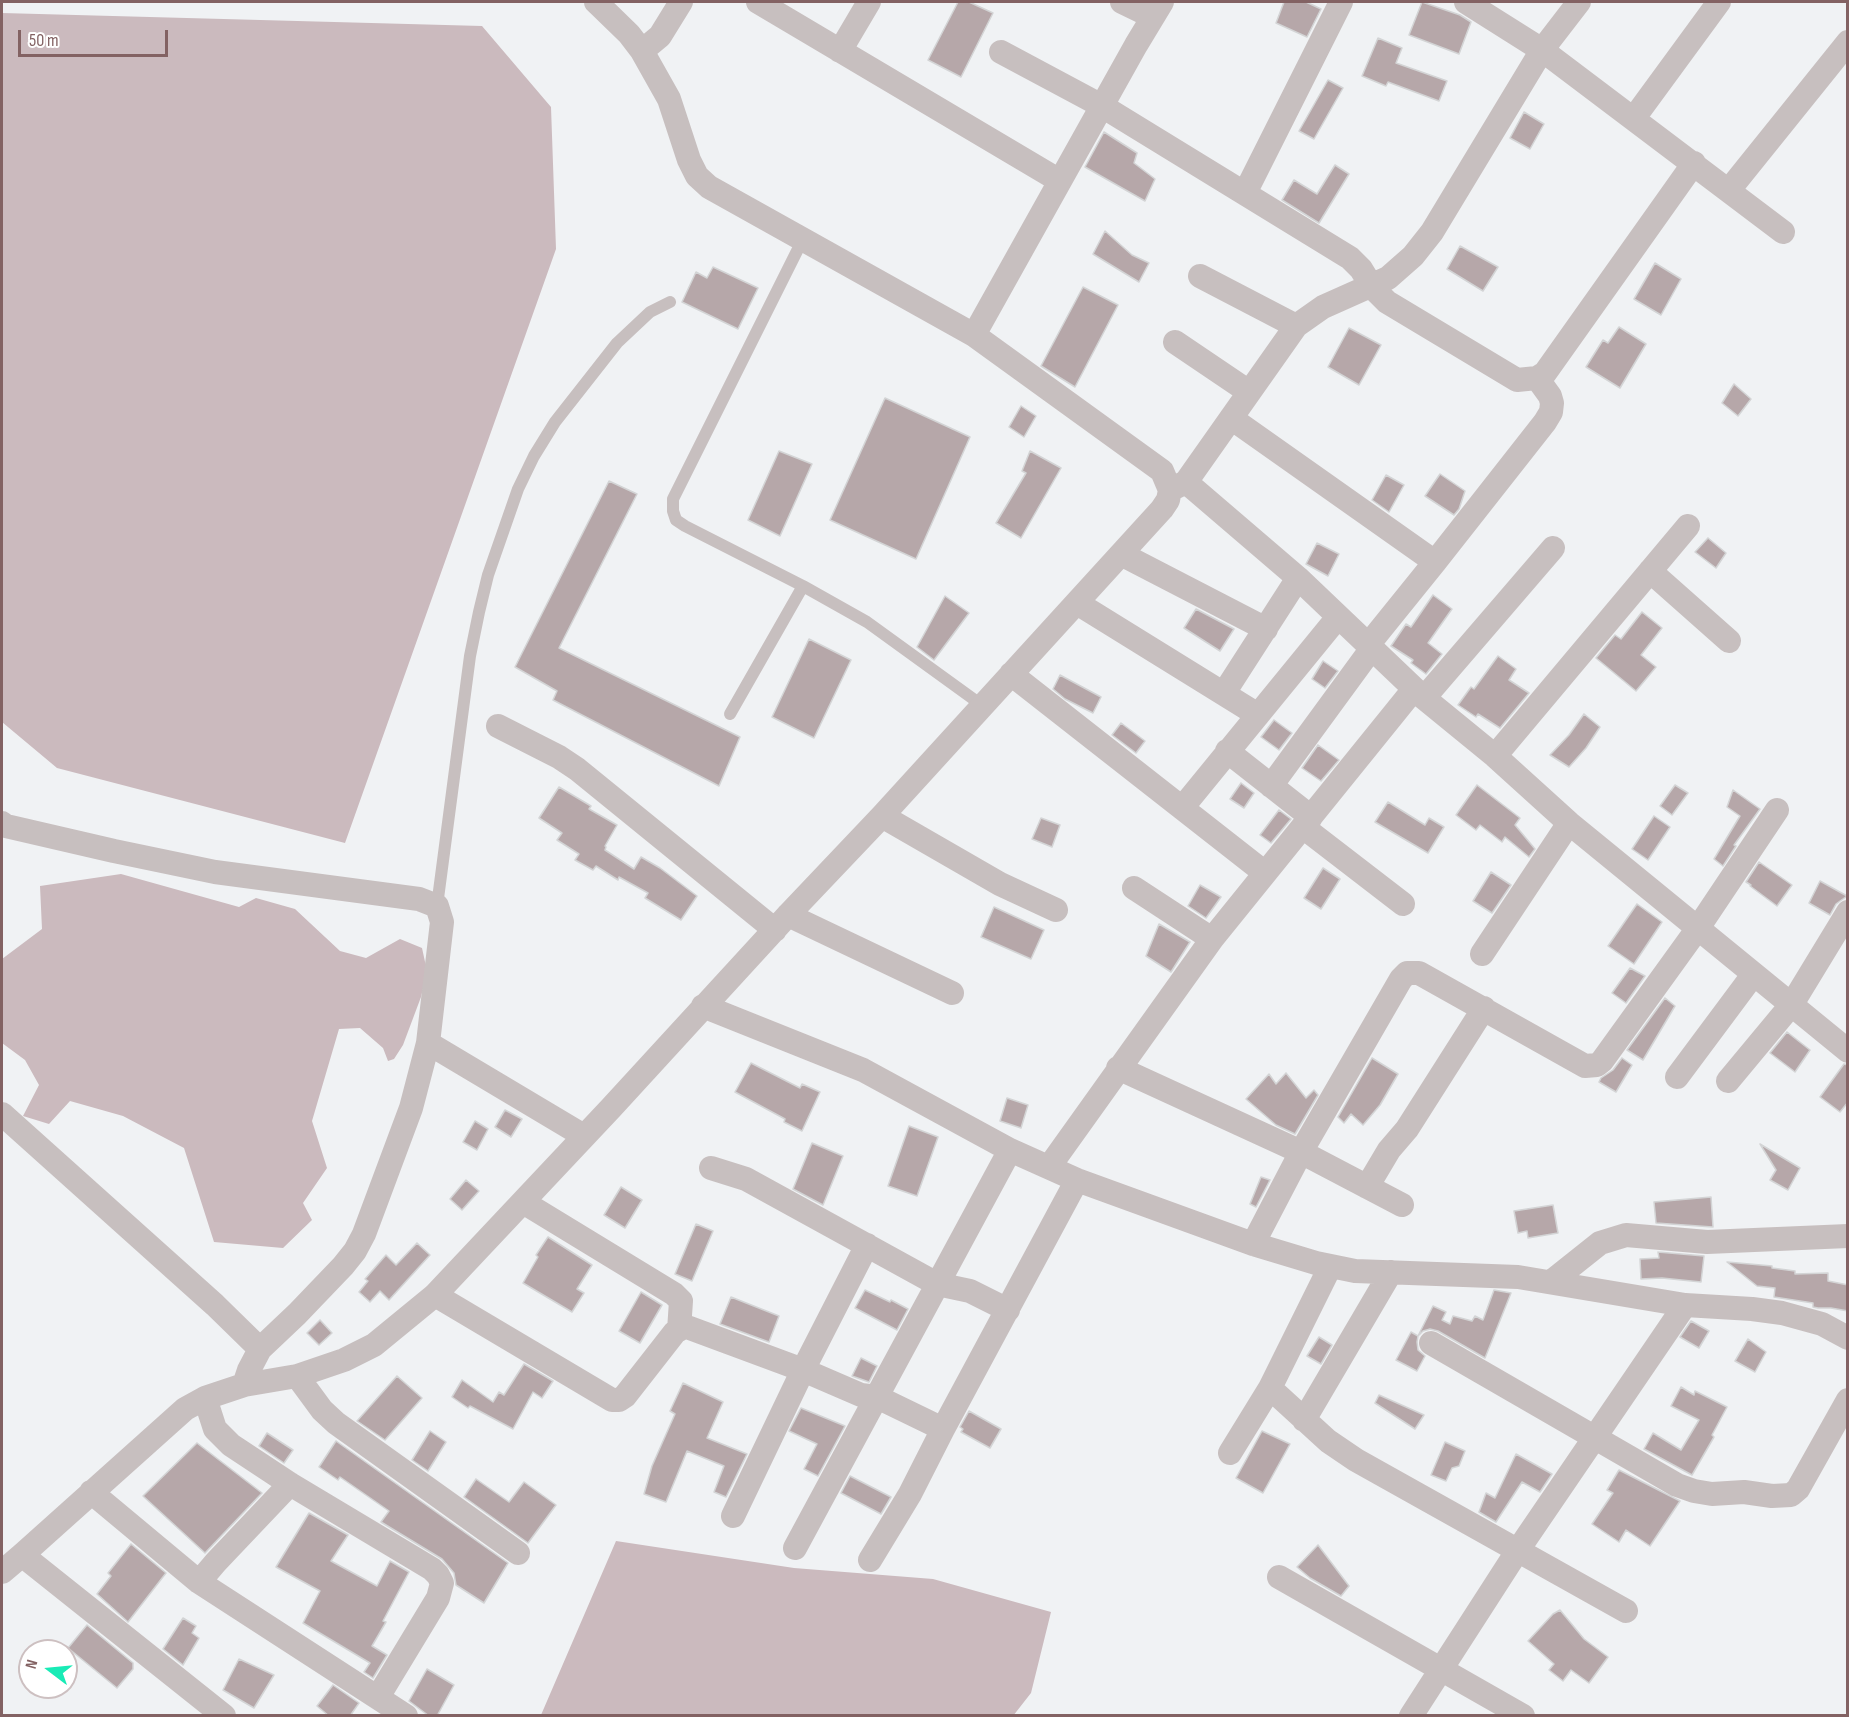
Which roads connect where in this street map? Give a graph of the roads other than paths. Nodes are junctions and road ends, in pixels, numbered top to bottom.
1 (596, 2) edge
2 (681, 2) edge
3 (758, 2) edge
4 (869, 2) edge
5 (1122, 2) edge
6 (1341, 2) edge
7 (1466, 2) edge
8 (1579, 2) edge
9 (1719, 2) edge
10 (1158, 9) edge
11 (1848, 42) edge
12 (1542, 50) junction
13 (642, 51) junction
14 (840, 51) junction
15 (1000, 52) dead end
16 (1102, 106) junction
17 (1634, 118) junction
18 (1694, 163) junction
19 (1060, 181) junction
20 (1729, 190) junction
21 (1245, 193) junction
22 (1783, 232) dead end
23 (803, 239) junction
24 (1200, 276) dead end
25 (1372, 287) junction
26 (670, 302) dead end
27 (1296, 326) junction
28 (974, 335) junction
29 (1175, 342) dead end
30 (1537, 378) junction
31 (1249, 392) junction
32 (1231, 418) junction
33 (1178, 486) junction
34 (1688, 526) dead end
35 (1553, 548) dead end
36 (1121, 554) junction
37 (1435, 562) junction
38 (1650, 571) junction
39 (1298, 578) junction
40 (803, 586) junction
41 (1077, 603) junction
42 (1338, 617) junction
43 (1266, 629) junction
44 (1729, 641) dead end
45 (1370, 646) junction
46 (1011, 674) junction
47 (1224, 693) junction
48 (1419, 694) junction
49 (983, 706) junction
50 (730, 714) dead end
51 (1258, 715) junction
52 (498, 726) dead end
53 (1227, 752) junction
54 (1495, 756) junction
55 (1271, 786) junction
56 (1182, 808) junction
57 (1777, 810) dead end
58 (882, 816) junction
59 (1306, 822) junction
60 (2, 823) edge
61 (1569, 823) junction
62 (1265, 873) junction
63 (1134, 888) dead end
64 (1403, 904) dead end
65 (438, 906) junction
66 (1056, 910) dead end
67 (1846, 920) edge
68 (781, 922) junction
69 (1698, 928) junction
70 (1212, 939) junction
71 (1482, 954) dead end
72 (1753, 975) junction
73 (952, 993) dead end
74 (1792, 1004) junction
75 (703, 1006) junction
76 (1484, 1008) junction
77 (428, 1043) junction
78 (1848, 1051) edge
79 (1118, 1068) junction
80 (1677, 1077) dead end
81 (1728, 1081) dead end
82 (2, 1114) edge
83 (584, 1136) junction
84 (1010, 1150) junction
85 (1301, 1152) junction
86 (1049, 1167) junction
87 (711, 1168) dead end
88 (1077, 1180) junction
89 (1367, 1187) junction
90 (523, 1202) junction
91 (1402, 1205) dead end
92 (1848, 1236) edge
93 (1253, 1244) junction
94 (867, 1245) junction
95 (1330, 1267) junction
96 (1390, 1272) junction
97 (1551, 1282) junction
98 (936, 1284) junction
99 (435, 1295) junction
100 (1685, 1305) junction
101 (1008, 1310) junction
102 (678, 1330) junction
103 (1848, 1338) edge
104 (1431, 1343) dead end
105 (260, 1349) junction
106 (803, 1370) junction
107 (297, 1376) junction
108 (244, 1385) junction
109 (1270, 1388) junction
110 (877, 1397) junction
111 (205, 1398) junction
112 (1848, 1400) edge
113 (1304, 1420) junction
114 (943, 1429) junction
115 (1594, 1437) junction
116 (1230, 1453) dead end
117 (290, 1484) junction
118 (91, 1492) junction
119 (733, 1516) dead end
120 (795, 1548) dead end
121 (1518, 1550) junction
122 (518, 1553) dead end
123 (22, 1556) junction
124 (870, 1560) dead end
125 (2, 1572) edge
126 (1279, 1577) dead end
127 (199, 1582) junction
128 (1626, 1611) dead end
129 (1441, 1669) junction
130 (378, 1697) junction
131 (224, 1716) edge
132 (406, 1716) edge
133 (1411, 1716) edge
134 (1523, 1716) edge

1 - 13 street
2 - 13 street
3 - 14 street
4 - 14 street
5 - 10 street
6 - 21 street
7 - 12 street
8 - 12 street
9 - 17 street
10 - 16 street
11 - 20 street
12 - 17 street
12 - 25 street
13 - 23 street
14 - 19 street
15 - 16 street
16 - 19 street
16 - 21 street
17 - 18 street
18 - 20 street
18 - 30 street
19 - 28 street
20 - 22 street
21 - 25 street
23 - 28 street
23 - 40 lane
24 - 27 street
25 - 27 street
25 - 30 street
26 - 65 lane
27 - 31 street
28 - 33 street
29 - 31 street
30 - 37 street
31 - 32 street
32 - 33 street
32 - 37 street
33 - 36 street
33 - 39 street
34 - 38 street
35 - 48 street
36 - 41 street
36 - 43 street
37 - 45 street
38 - 44 street
38 - 54 street
39 - 42 street
39 - 43 street
40 - 49 lane
40 - 50 lane
41 - 46 street
41 - 47 street
42 - 45 street
42 - 51 street
43 - 47 street
45 - 48 street
45 - 55 street
46 - 49 street
46 - 56 street
47 - 51 street
48 - 54 street
48 - 59 street
49 - 58 street
51 - 53 street
52 - 68 street
53 - 55 street
53 - 56 street
54 - 61 street
55 - 59 street
56 - 62 street
57 - 69 street
58 - 66 street
58 - 68 street
59 - 62 street
59 - 64 street
60 - 65 street
61 - 69 street
61 - 71 street
62 - 70 street
63 - 70 street
65 - 77 street
67 - 74 street
68 - 73 street
68 - 75 street
69 - 72 street
69 - 76 street
70 - 79 street
72 - 74 street
72 - 80 street
74 - 78 street
74 - 81 street
75 - 83 street
75 - 84 street
76 - 85 street
76 - 89 street
77 - 83 street
77 - 105 street
79 - 85 street
79 - 86 street
82 - 105 street
83 - 90 street
84 - 86 street
84 - 98 street
85 - 89 street
85 - 93 street
86 - 88 street
87 - 94 street
88 - 93 street
88 - 101 street
89 - 91 street
90 - 99 street
90 - 102 street
92 - 97 street
93 - 95 street
94 - 98 street
94 - 106 street
95 - 96 street
95 - 109 street
96 - 97 street
96 - 113 street
97 - 100 street
98 - 101 street
98 - 110 street
99 - 102 street
99 - 107 street
100 - 103 street
100 - 115 street
101 - 114 street
102 - 106 street
104 - 115 street
105 - 108 street
106 - 110 street
106 - 119 street
107 - 108 street
107 - 122 street
108 - 111 street
109 - 113 street
109 - 116 street
110 - 114 street
110 - 120 street
111 - 117 street
111 - 118 street
112 - 115 street
113 - 121 street
114 - 124 street
115 - 121 street
117 - 127 street
117 - 130 street
118 - 123 street
118 - 127 street
121 - 128 street
121 - 129 street
123 - 125 street
123 - 131 street
126 - 129 street
127 - 130 street
129 - 133 street
129 - 134 street
130 - 132 street

